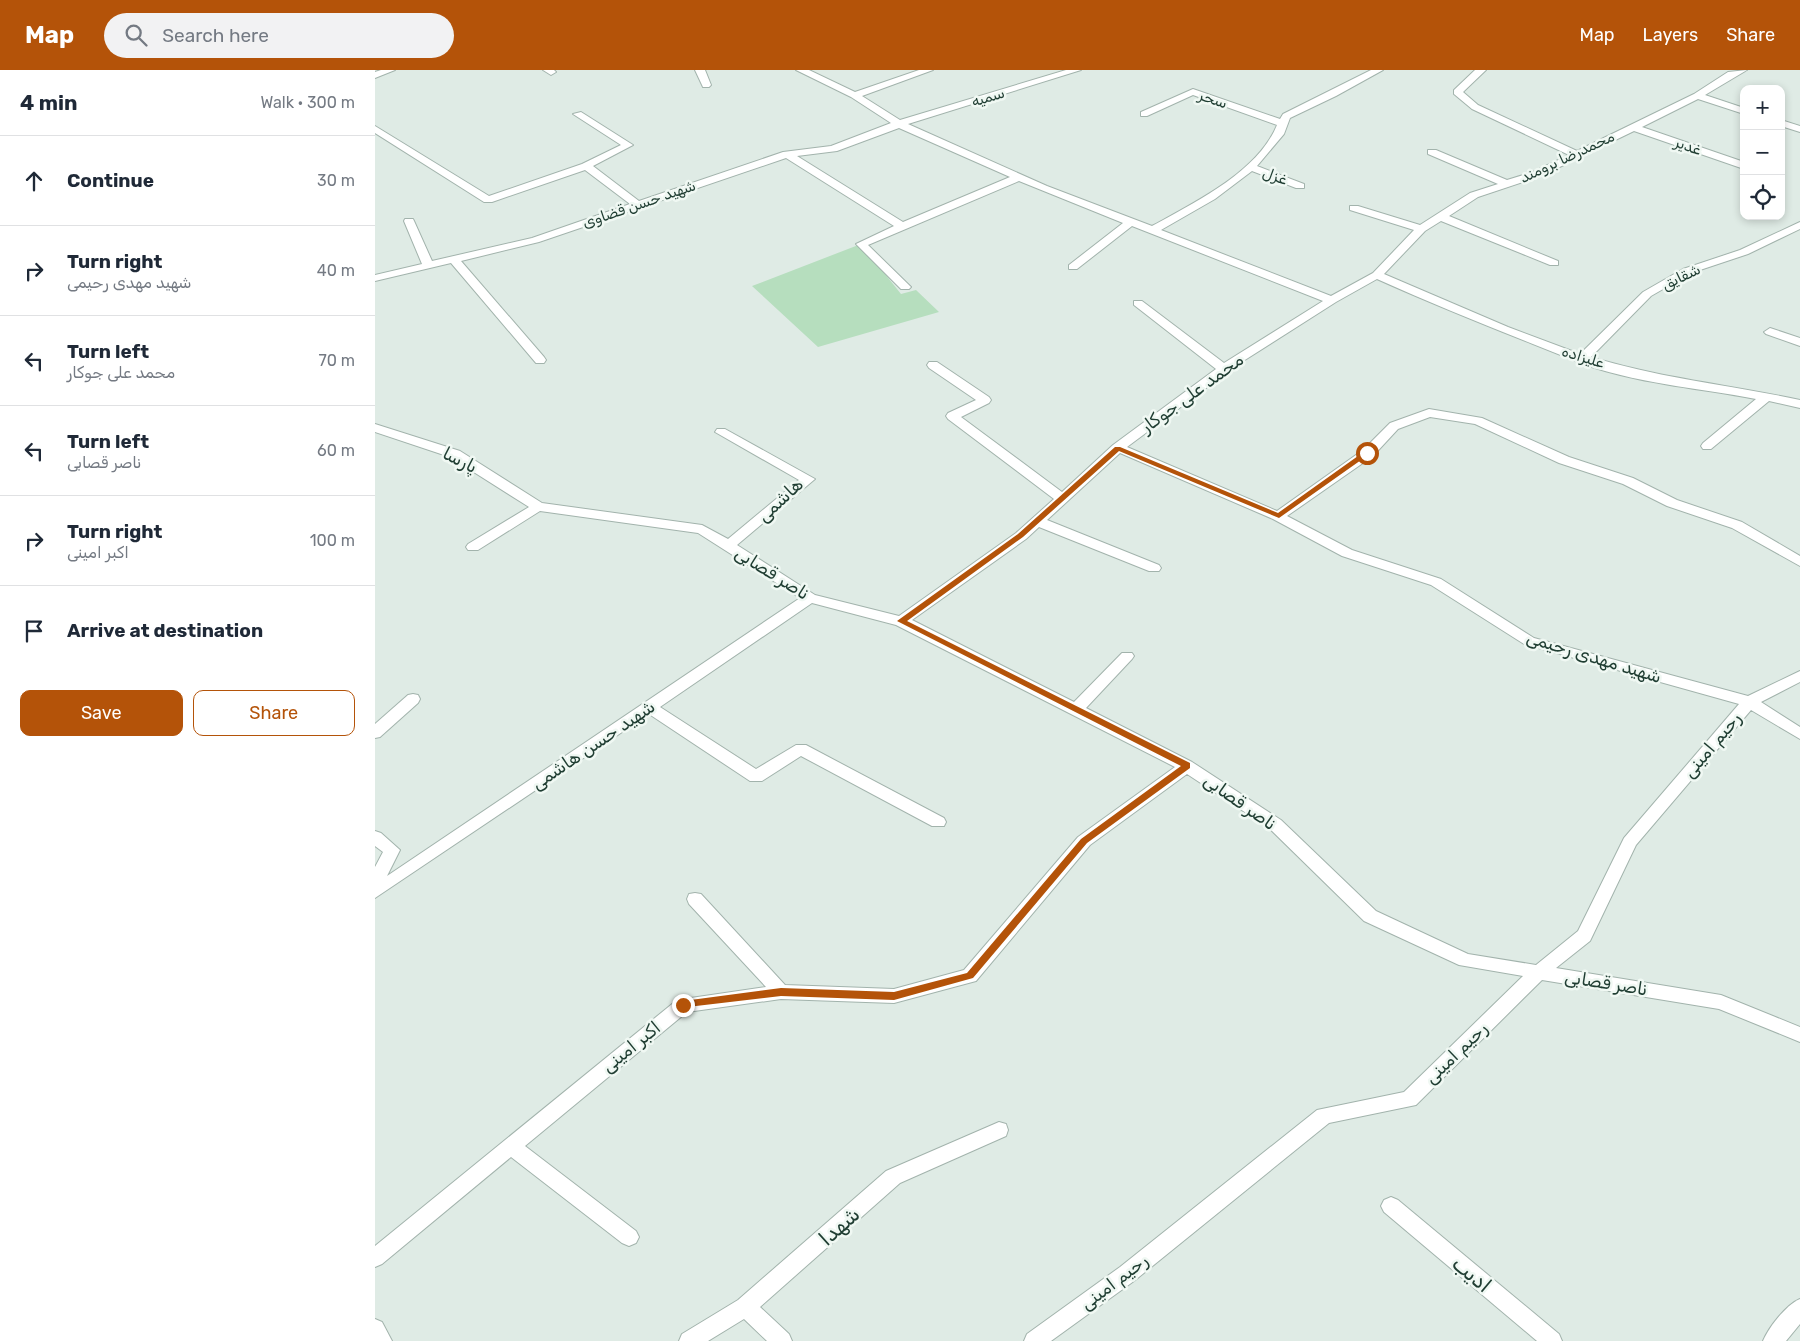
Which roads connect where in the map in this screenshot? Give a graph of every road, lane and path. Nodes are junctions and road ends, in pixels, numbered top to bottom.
1 (390, 70) edge
2 (700, 70) edge
3 (801, 70) edge
4 (928, 70) edge
5 (1076, 70) edge
6 (1378, 70) edge
7 (1481, 70) edge
8 (1734, 71) edge
9 (375, 75) edge
10 (706, 85) dead end
11 (853, 95) junction
12 (1697, 96) junction
13 (1740, 110) edge
14 (578, 114) dead end
15 (1144, 114) dead end
16 (899, 124) junction
17 (1284, 124) junction
18 (1785, 124) edge
19 (1633, 127) junction
20 (375, 129) edge
21 (1800, 129) edge
22 (1432, 152) dead end
23 (787, 154) junction
24 (1577, 155) junction
25 (1740, 165) edge
26 (586, 166) junction
27 (1250, 167) junction
28 (1019, 177) junction
29 (1507, 184) junction
30 (1300, 186) dead end
31 (638, 205) junction
32 (1354, 208) dead end
33 (1442, 217) junction
34 (409, 221) dead end
35 (1130, 222) junction
36 (1800, 225) edge
37 (903, 227) junction
38 (1421, 229) junction
39 (1153, 230) junction
40 (453, 259) junction
41 (1554, 263) dead end
42 (428, 264) junction
43 (1073, 267) dead end
44 (1377, 275) junction
45 (375, 278) edge
46 (905, 287) dead end
47 (1332, 300) junction
48 (1138, 303) dead end
49 (1770, 332) dead end
50 (1800, 342) edge
51 (1582, 359) junction
52 (540, 360) dead end
53 (933, 365) dead end
54 (1224, 369) junction
55 (1767, 396) junction
56 (1800, 404) edge
57 (375, 428) edge
58 (721, 432) dead end
59 (1707, 446) dead end
60 (1118, 448) junction
61 (1062, 498) junction
62 (538, 507) junction
63 (1279, 516) junction
64 (1037, 521) junction
65 (728, 546) junction
66 (473, 547) dead end
67 (1800, 562) edge
68 (1154, 568) dead end
69 (810, 598) junction
70 (901, 621) junction
71 (1127, 656) dead end
72 (1800, 676) edge
73 (413, 700) dead end
74 (1749, 702) junction
75 (649, 707) junction
76 (1076, 710) junction
77 (375, 733) edge
78 (1800, 734) edge
79 (1187, 766) junction
80 (938, 822) dead end
81 (375, 837) edge
82 (375, 882) edge
83 (375, 892) edge
84 (695, 899) dead end
85 (1539, 972) junction
86 (781, 992) junction
87 (1800, 1035) edge
88 (999, 1130) dead end
89 (511, 1146) junction
90 (1391, 1206) dead end
91 (629, 1237) dead end
92 (375, 1258) edge
93 (745, 1307) junction
94 (1800, 1309) edge
95 (375, 1329) edge
96 (382, 1341) edge
97 (689, 1341) edge
98 (782, 1341) edge
99 (1034, 1341) edge
100 (1552, 1341) edge
101 (1773, 1341) edge

1 - 9 street
2 - 10 street
3 - 11 street
4 - 11 street
5 - 16 street, سمیه
6 - 17 street
7 - 24 street
8 - 12 street, محمدرضا برومند
11 - 16 street
12 - 13 street
12 - 19 street, محمدرضا برومند
14 - 26 street
15 - 17 street, سحر
16 - 23 street, شهید حسن قضاوی
16 - 28 street
17 - 27 street
18 - 21 street
19 - 24 street, محمدرضا برومند
19 - 25 street, غدیر
20 - 26 street
22 - 29 street
23 - 31 street, شهید حسن قضاوی
23 - 37 street
24 - 29 street, محمدرضا برومند
26 - 31 street
27 - 30 street, غزل
27 - 39 street
28 - 35 street
28 - 37 street
29 - 33 street, محمدرضا برومند
31 - 40 street, شهید حسن قضاوی
32 - 38 street
33 - 38 street, محمدرضا برومند
33 - 41 street
34 - 42 street
35 - 39 street
35 - 43 street
36 - 51 street, شقایق
37 - 46 street
38 - 44 street, محمدرضا برومند
39 - 47 street
40 - 42 street, شهید حسن قضاوی
40 - 52 street
42 - 45 street, شهید حسن قضاوی
44 - 47 street, محمد علی جوکار
44 - 51 street, علیزاده
47 - 54 street, محمد علی جوکار
48 - 54 street
49 - 50 street
51 - 55 street, علیزاده
53 - 61 street
54 - 60 street, محمد علی جوکار
55 - 56 street, علیزاده
55 - 59 street
57 - 62 street, پارسا
58 - 65 street, هاشمی
60 - 61 street, محمد علی جوکار
60 - 63 street, شهید مهدی رحیمی
61 - 64 street, محمد علی جوکار
62 - 65 street, ناصر قصابی
62 - 66 street
63 - 67 street
63 - 74 street, شهید مهدی رحیمی
64 - 68 street
64 - 70 street, محمد علی جوکار
65 - 69 street, ناصر قصابی
69 - 70 street, ناصر قصابی
69 - 75 street, شهید حسن هاشمی
70 - 76 street, ناصر قصابی
71 - 76 street
72 - 74 street, رحیم امینی
73 - 77 street
74 - 78 street, شهید مهدی رحیمی
74 - 85 street, رحیم امینی
75 - 80 street
75 - 83 street, شهید حسن هاشمی
76 - 79 street, ناصر قصابی
79 - 85 street, ناصر قصابی
79 - 86 street, اکبر امینی
81 - 82 street
84 - 86 street
85 - 87 street, ناصر قصابی
85 - 99 street, رحیم امینی
86 - 89 street, اکبر امینی
88 - 93 street, شهدا
89 - 91 street
89 - 92 street, اکبر امینی
90 - 100 street, ادیب
93 - 97 street, شهدا
93 - 98 street
94 - 101 street
95 - 96 street

